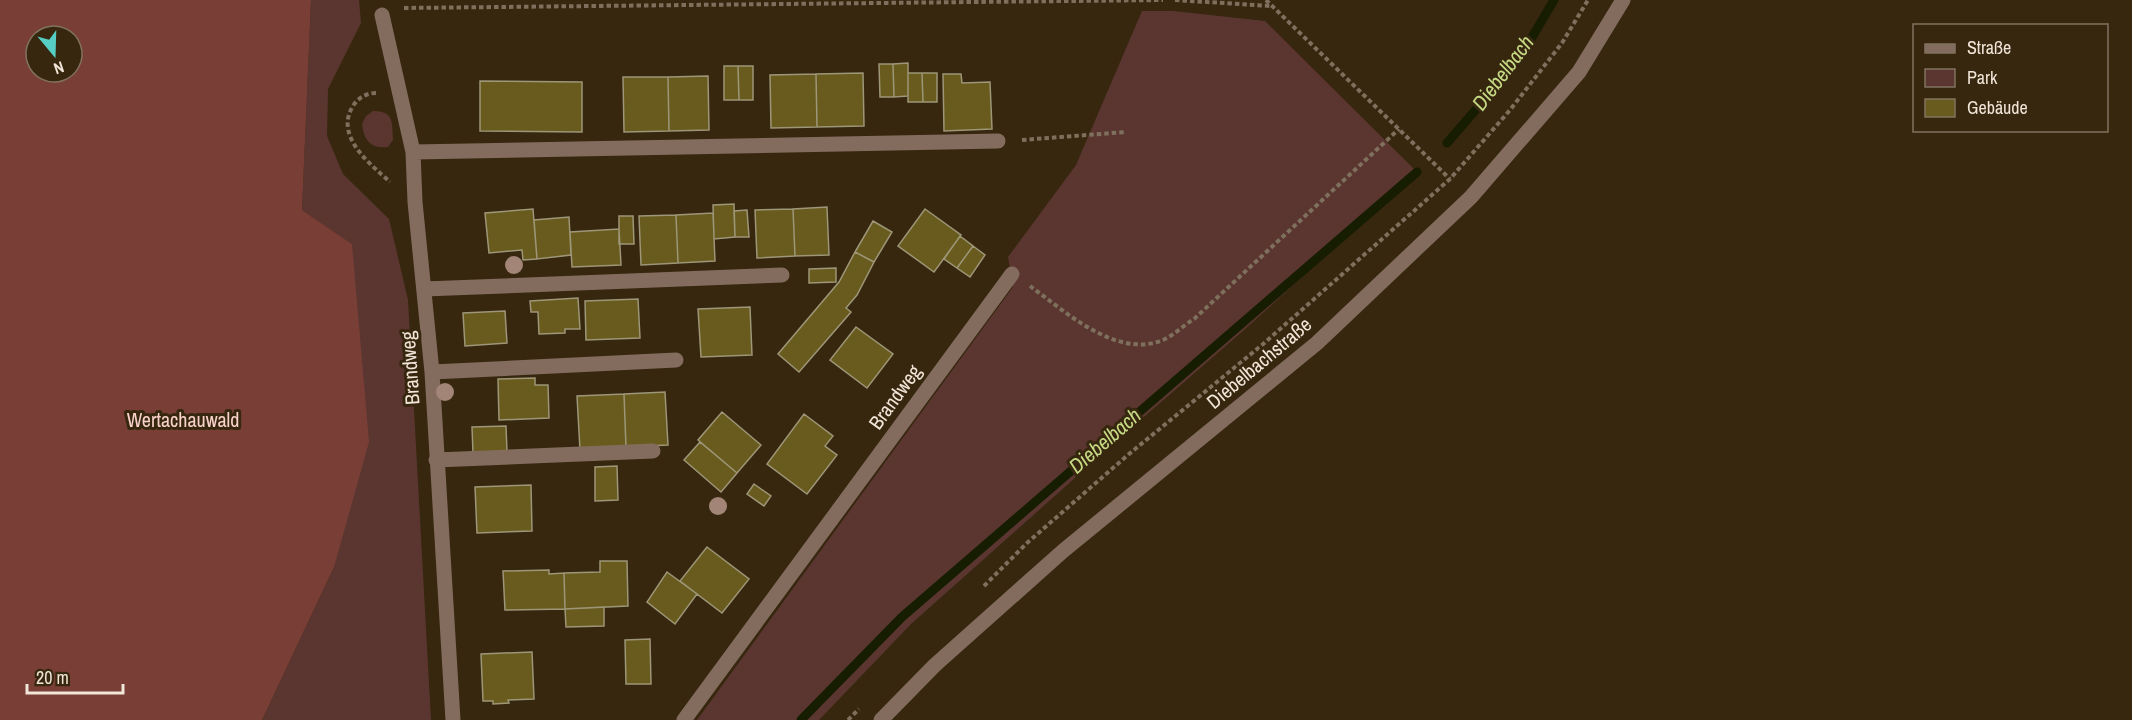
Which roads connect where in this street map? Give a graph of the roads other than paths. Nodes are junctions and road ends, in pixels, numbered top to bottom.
1 (1623, 0) edge
2 (382, 15) dead end
3 (998, 141) road end
4 (413, 152) junction
5 (1012, 274) road end
6 (782, 275) dead end
7 (424, 288) junction
8 (676, 360) dead end
9 (432, 372) junction
10 (653, 451) dead end
11 (436, 460) junction
12 (453, 720) edge
13 (684, 720) edge
14 (881, 720) edge

1 - 14 street, Diebelbachstraße
2 - 4 street, Brandweg
3 - 4 street
4 - 7 street, Brandweg
5 - 13 street, Brandweg
6 - 7 street
7 - 9 street, Brandweg
8 - 9 street
9 - 11 street, Brandweg
10 - 11 street
11 - 12 street, Brandweg

